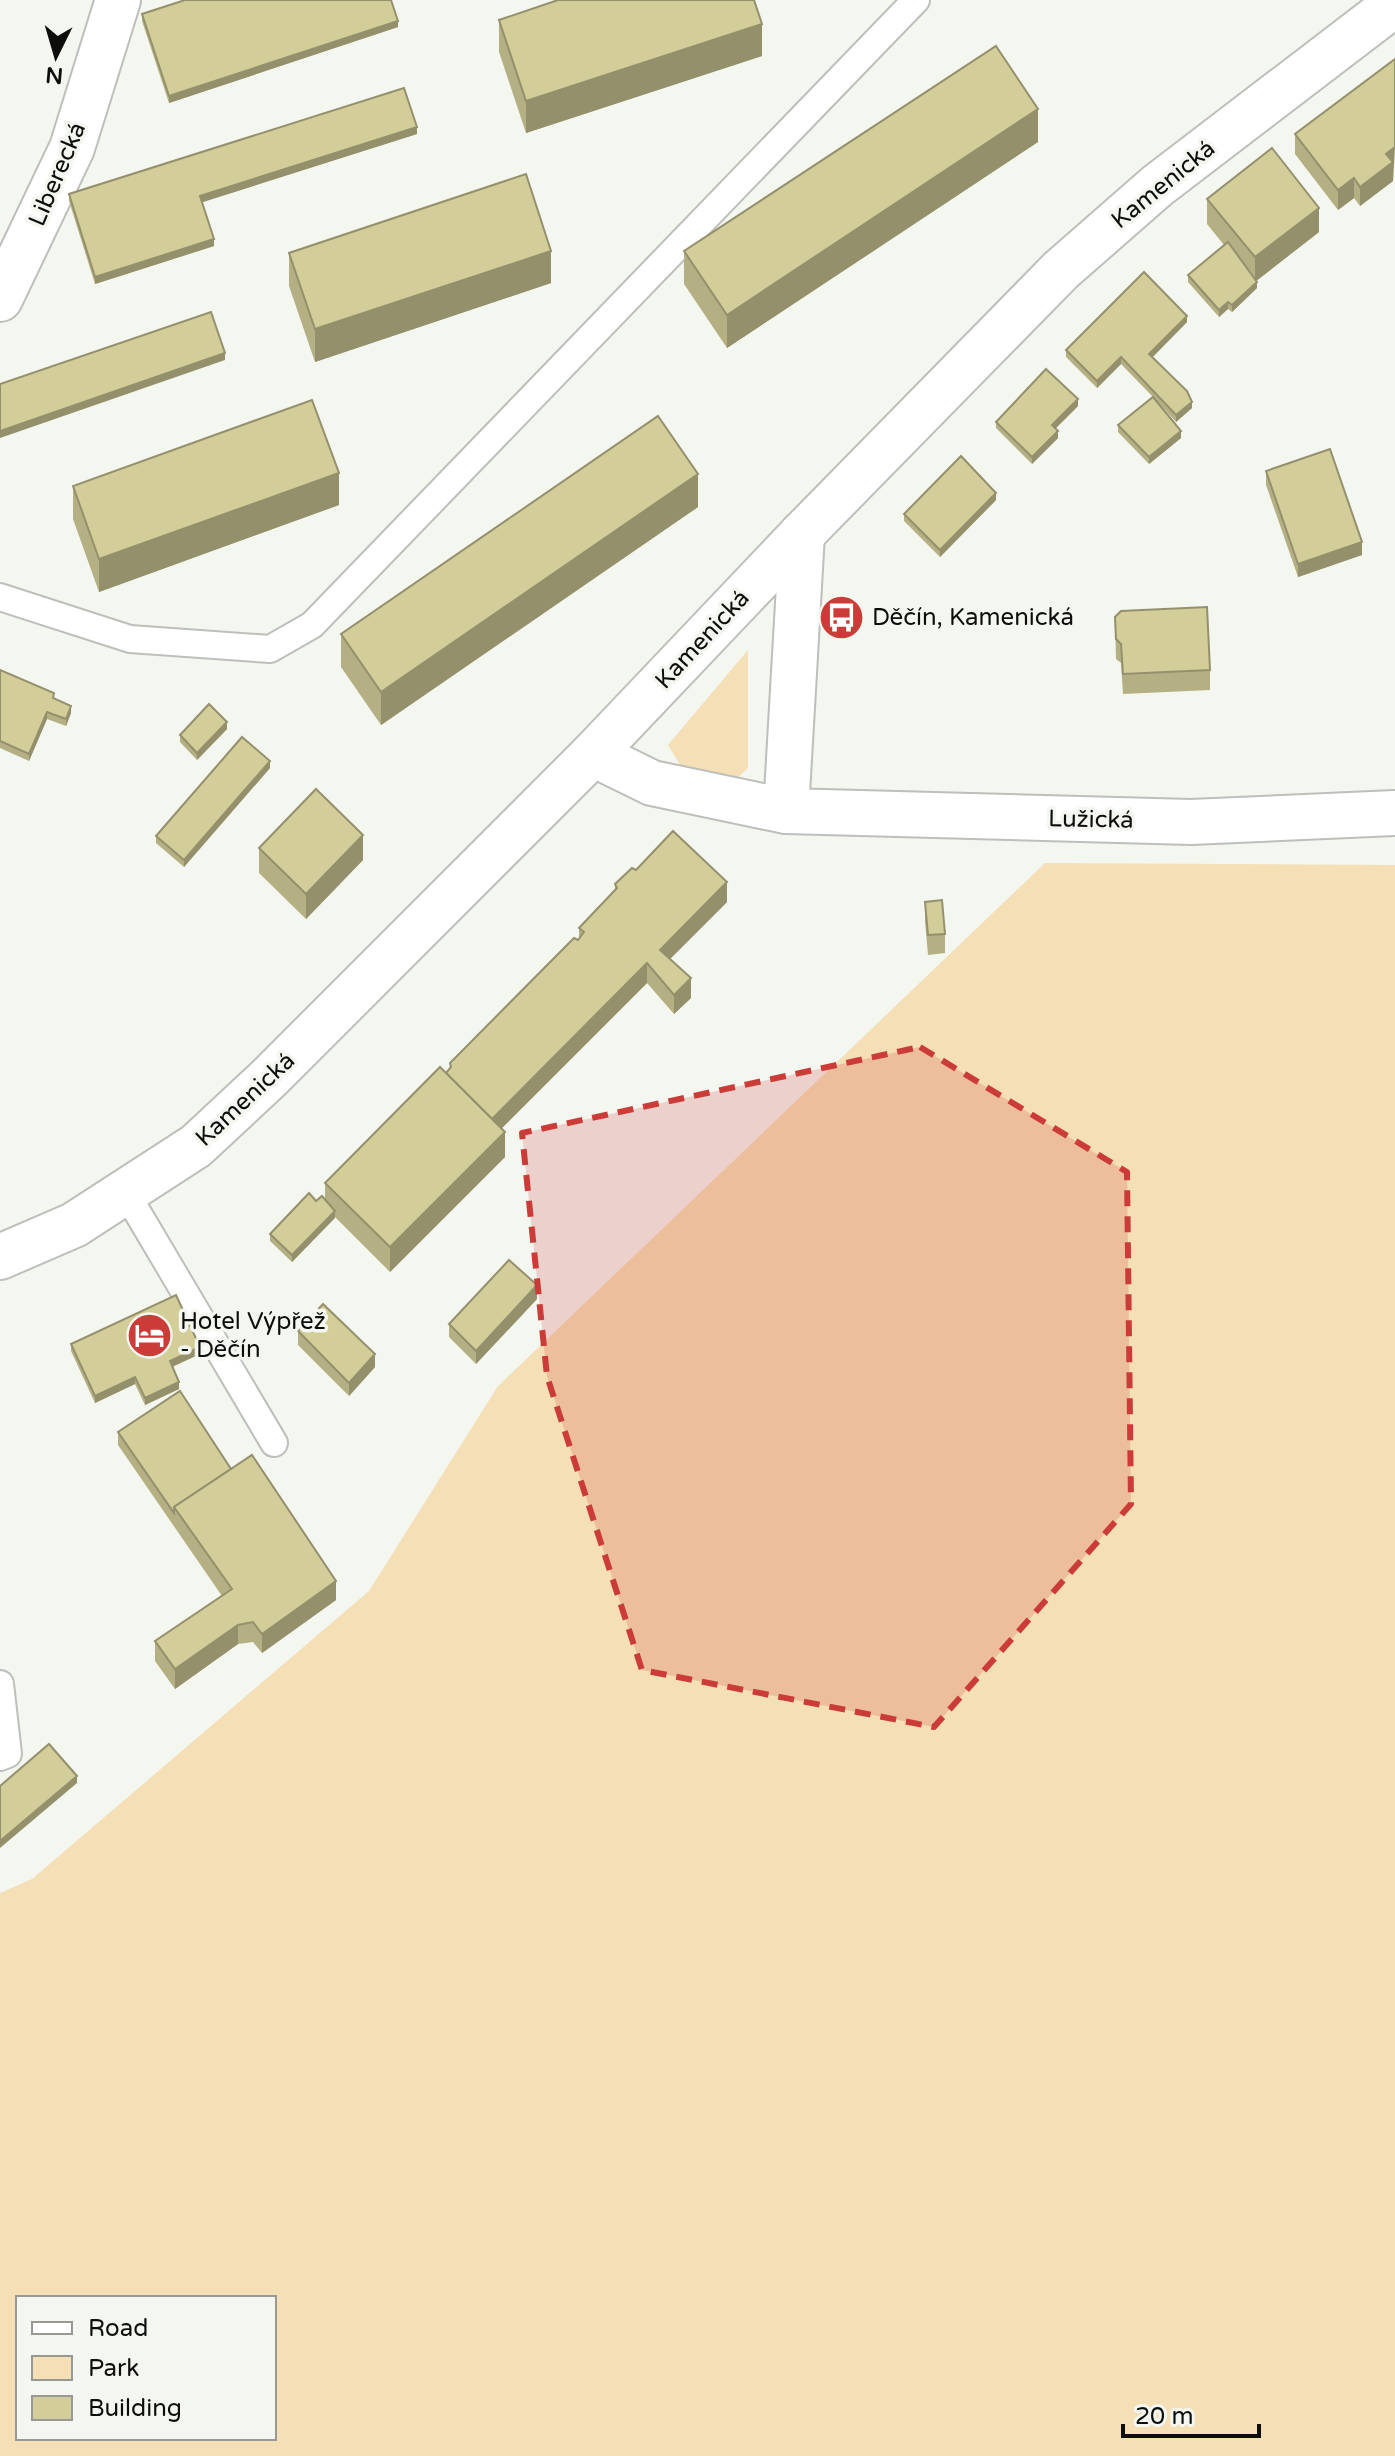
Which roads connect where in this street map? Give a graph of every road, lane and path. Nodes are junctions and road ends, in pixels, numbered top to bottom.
1 (118, 0) edge
2 (916, 0) edge
3 (1395, 4) edge
4 (0, 299) edge
5 (802, 534) junction
6 (0, 597) edge
7 (593, 754) junction
8 (786, 811) junction
9 (1395, 813) edge
10 (126, 1193) junction
11 (0, 1257) edge
12 (274, 1443) dead end
13 (0, 1684) edge
14 (0, 1757) edge

1 - 4 main road, Liberecká
2 - 6 lane
3 - 5 main road, Kamenická
5 - 7 main road, Kamenická
5 - 8 main road
7 - 8 main road, Lužická
7 - 10 main road, Kamenická
8 - 9 main road, Lužická
10 - 11 main road, Kamenická
10 - 12 lane
13 - 14 lane

